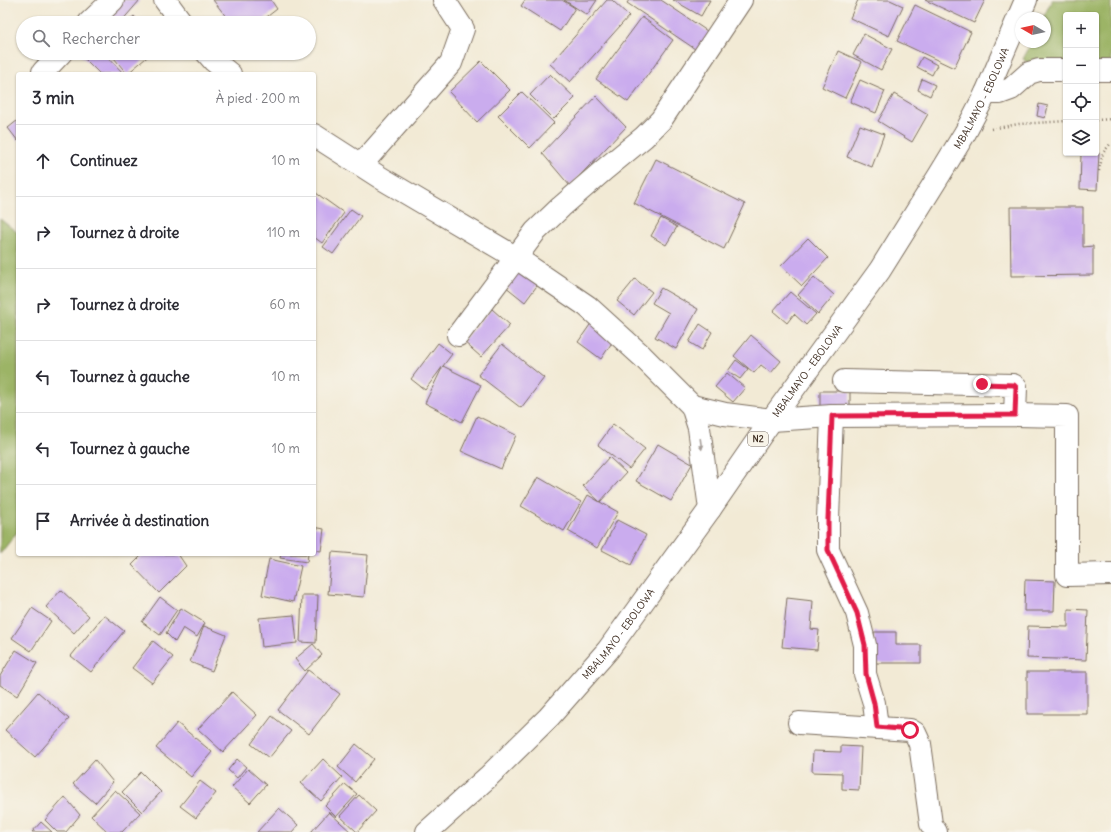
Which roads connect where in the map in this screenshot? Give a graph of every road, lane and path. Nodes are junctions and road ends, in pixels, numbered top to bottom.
1 (113, 0) edge
2 (165, 0) edge
3 (444, 0) edge
4 (741, 0) edge
5 (1026, 0) edge
6 (96, 16) edge
7 (177, 16) edge
8 (54, 60) edge
9 (213, 60) edge
10 (1063, 70) edge
11 (1099, 70) edge
12 (1111, 70) edge
13 (43, 72) dead end
14 (228, 72) edge
15 (986, 93) junction
16 (1111, 119) edge
17 (1099, 120) edge
18 (1063, 121) edge
19 (965, 133) junction
20 (316, 136) edge
21 (1111, 143) edge
22 (361, 165) junction
23 (1099, 171) dead end
24 (515, 257) junction
25 (458, 335) dead end
26 (844, 381) dead end
27 (692, 406) junction
28 (1015, 415) junction
29 (832, 416) junction
30 (772, 420) junction
31 (710, 509) junction
32 (1111, 574) edge
33 (799, 723) dead end
34 (877, 727) junction
35 (932, 829) edge
36 (426, 832) edge

1 - 6 main road
2 - 7 main road
3 - 22 main road
4 - 24 main road
5 - 15 main road, MBALMAYO - EBOLOWA / N2
8 - 13 main road
9 - 14 main road
10 - 15 main road
11 - 12 main road
15 - 19 main road, MBALMAYO - EBOLOWA / N2
16 - 17 path
18 - 19 path
19 - 30 main road, MBALMAYO - EBOLOWA / N2
20 - 22 main road
21 - 23 path
22 - 24 main road
24 - 25 main road
24 - 27 main road
26 - 28 main road
27 - 30 main road
27 -> 31 main road
28 - 29 main road
28 - 32 main road
29 - 30 main road
29 - 34 main road
30 - 31 main road, MBALMAYO - EBOLOWA / N2
31 - 36 main road, MBALMAYO - EBOLOWA / N2
33 - 34 main road
34 - 35 main road

